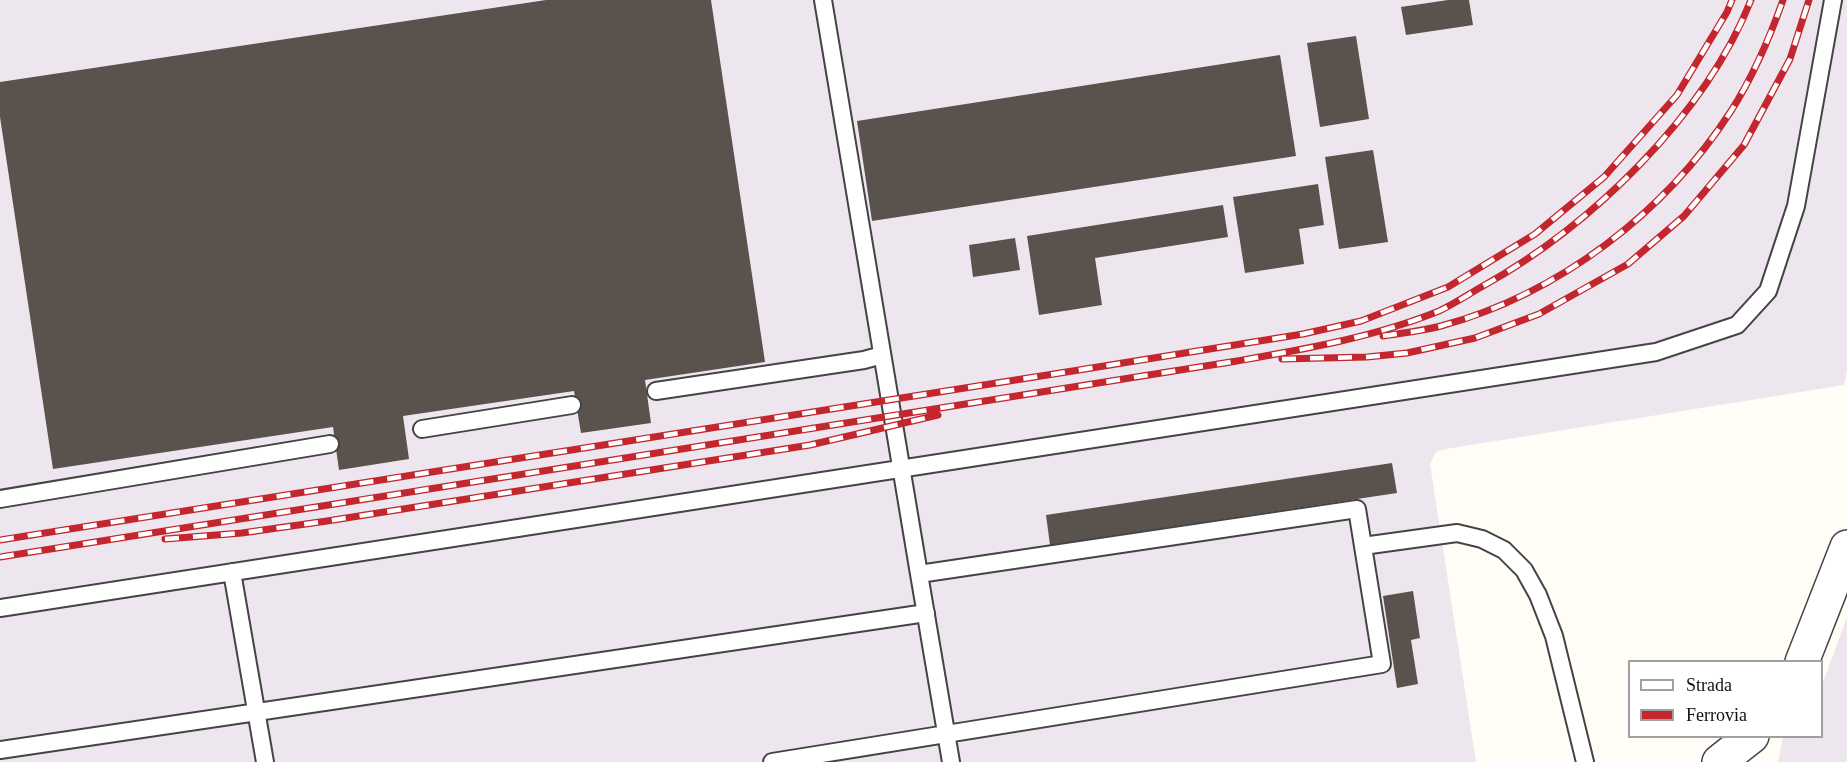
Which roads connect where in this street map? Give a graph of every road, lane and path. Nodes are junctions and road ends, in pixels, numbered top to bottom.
1 (823, 0) edge
2 (1833, 0) edge
3 (882, 355) junction
4 (656, 391) dead end
5 (572, 405) dead end
6 (422, 429) dead end
7 (330, 444) dead end
8 (901, 469) junction
9 (0, 499) edge
10 (1363, 546) junction
11 (1847, 546) edge
12 (232, 572) junction
13 (919, 574) junction
14 (0, 608) edge
15 (926, 613) junction
16 (1804, 660) edge
17 (256, 712) junction
18 (946, 734) junction
19 (1749, 738) edge
20 (0, 750) edge
21 (265, 762) edge
22 (772, 762) edge
23 (951, 762) edge
24 (1585, 762) edge
25 (1719, 762) edge

1 - 3 lane
2 - 8 lane
3 - 4 lane
3 - 8 lane
5 - 6 lane
7 - 9 lane
8 - 12 lane
8 - 13 lane
10 - 13 lane
10 - 18 lane
10 - 24 lane
11 - 16 street
12 - 14 lane
12 - 17 lane
13 - 15 lane
15 - 17 lane
15 - 18 lane
17 - 20 lane
17 - 21 lane
18 - 22 lane
18 - 23 lane
19 - 25 street

